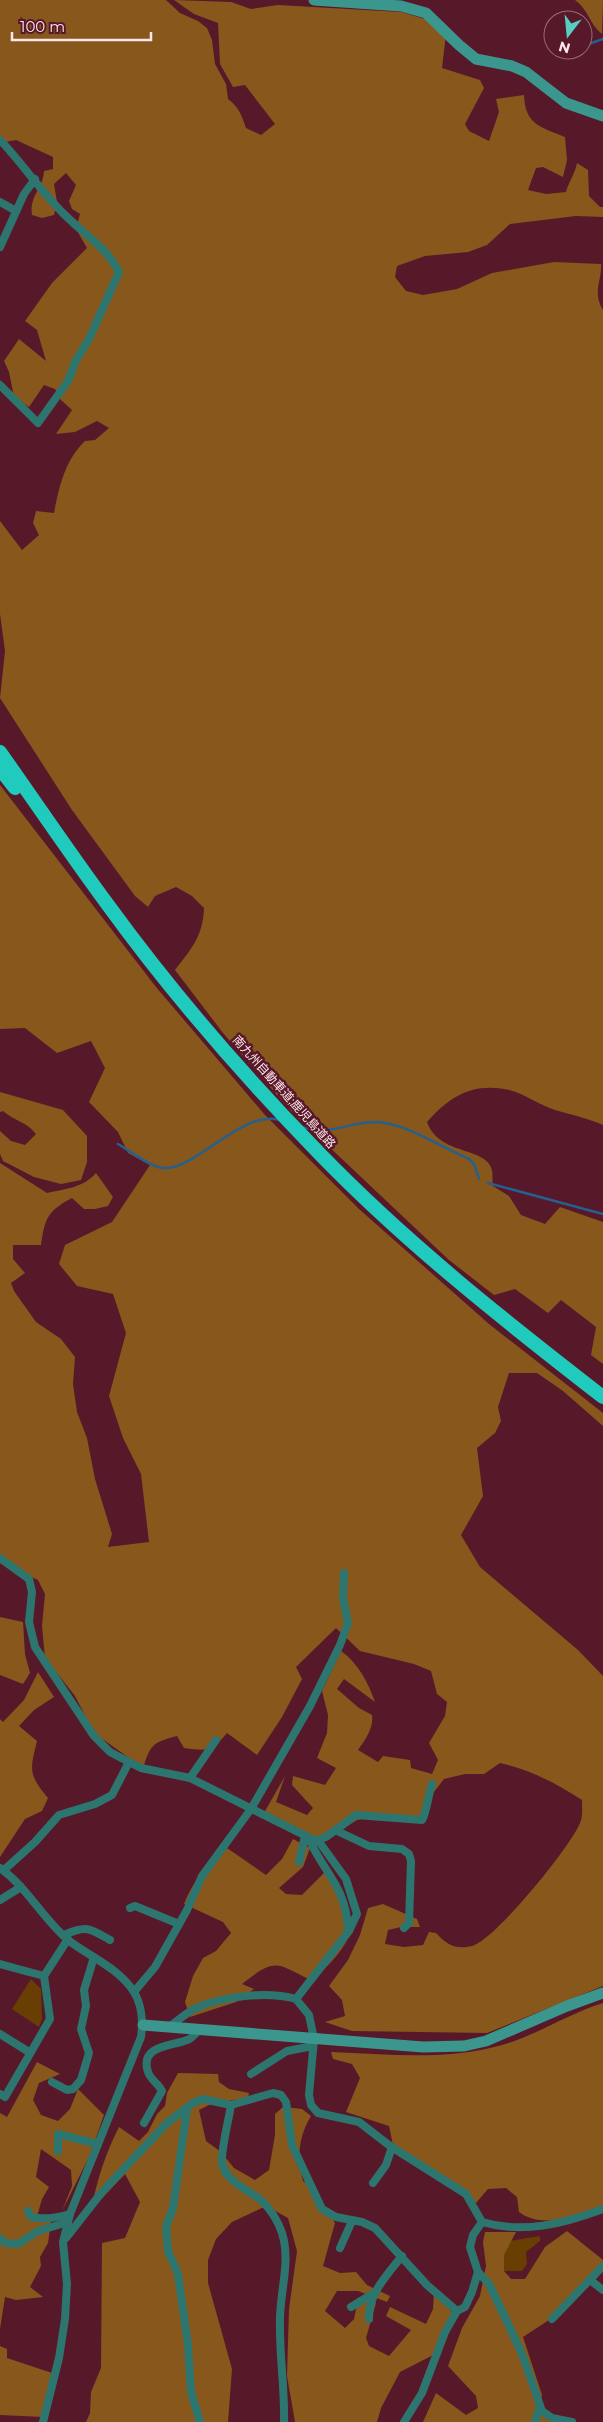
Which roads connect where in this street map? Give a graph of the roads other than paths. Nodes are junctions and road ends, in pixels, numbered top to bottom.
1 (314, 0) edge
2 (603, 116) edge
3 (0, 140) edge
4 (35, 179) junction
5 (0, 202) edge
6 (16, 211) junction
7 (0, 247) edge
8 (0, 385) edge
9 (0, 752) edge
10 (0, 769) edge
11 (109, 906) junction
12 (603, 1397) edge
13 (0, 1558) edge
14 (344, 1574) dead end
15 (216, 1740) dead end
16 (129, 1762) junction
17 (190, 1778) junction
18 (432, 1784) dead end
19 (251, 1809) junction
20 (335, 1830) junction
21 (309, 1838) junction
22 (299, 1862) dead end
23 (2, 1869) edge
24 (21, 1887) junction
25 (0, 1900) edge
26 (130, 1908) dead end
27 (179, 1924) junction
28 (404, 1928) dead end
29 (66, 1937) junction
30 (110, 1940) dead end
31 (94, 1957) junction
32 (0, 1964) edge
33 (44, 1976) junction
34 (134, 1992) junction
35 (603, 1993) edge
36 (296, 1999) junction
37 (143, 2025) junction
38 (168, 2027) junction
39 (199, 2030) junction
40 (0, 2034) edge
41 (314, 2042) junction
42 (29, 2052) junction
43 (251, 2074) dead end
44 (52, 2082) dead end
45 (0, 2094) edge
46 (231, 2105) junction
47 (186, 2109) junction
48 (144, 2123) dead end
49 (98, 2144) junction
50 (392, 2147) junction
51 (58, 2151) dead end
52 (373, 2183) dead end
53 (603, 2209) edge
54 (28, 2211) dead end
55 (69, 2218) junction
56 (352, 2221) junction
57 (482, 2222) junction
58 (0, 2238) edge
59 (63, 2242) junction
60 (340, 2248) dead end
61 (402, 2256) junction
62 (603, 2266) edge
63 (478, 2272) junction
64 (590, 2280) junction
65 (603, 2290) edge
66 (374, 2293) junction
67 (351, 2307) dead end
68 (456, 2311) junction
69 (368, 2319) dead end
70 (552, 2319) dead end
71 (540, 2406) junction
72 (43, 2422) edge
73 (200, 2422) edge
74 (284, 2422) edge
75 (404, 2422) edge
76 (535, 2422) edge
77 (572, 2422) edge

1 - 2 street
3 - 4 street
4 - 6 street
4 - 8 street
5 - 6 street
6 - 7 street
9 - 11 highway, 南九州自動車道;鹿児島道路
10 - 11 highway
11 - 12 highway, 南九州自動車道;鹿児島道路
13 - 16 street
14 - 19 street
15 - 17 street
16 - 17 street
16 - 23 street
17 - 19 street
18 - 20 street
19 - 21 street
19 - 27 street
20 - 21 street
20 - 28 street
21 - 22 street
21 - 36 street
23 - 24 street
24 - 25 street
24 - 29 street
26 - 27 street
27 - 34 street
29 - 30 street
29 - 31 street
29 - 33 street
31 - 34 street
31 - 44 street
32 - 33 street
33 - 42 street
34 - 37 street
35 - 41 street
36 - 38 street
36 - 41 street
37 - 38 street
37 - 49 street
38 - 39 street
39 - 41 street
39 - 48 street
40 - 42 street
41 - 43 street
41 - 50 street
42 - 45 street
46 - 47 street
46 - 56 street
46 - 74 street
47 - 59 street
47 - 73 street
49 - 51 street
49 - 55 street
50 - 52 street
50 - 57 street
53 - 57 street
54 - 55 street
55 - 58 street
55 - 59 street
56 - 60 street
56 - 61 street
57 - 63 street
59 - 72 street
61 - 66 street
61 - 68 street
62 - 64 street
63 - 68 street
63 - 71 street
64 - 65 street
64 - 70 street
66 - 67 street
66 - 69 street
68 - 75 street
71 - 76 street
71 - 77 street

